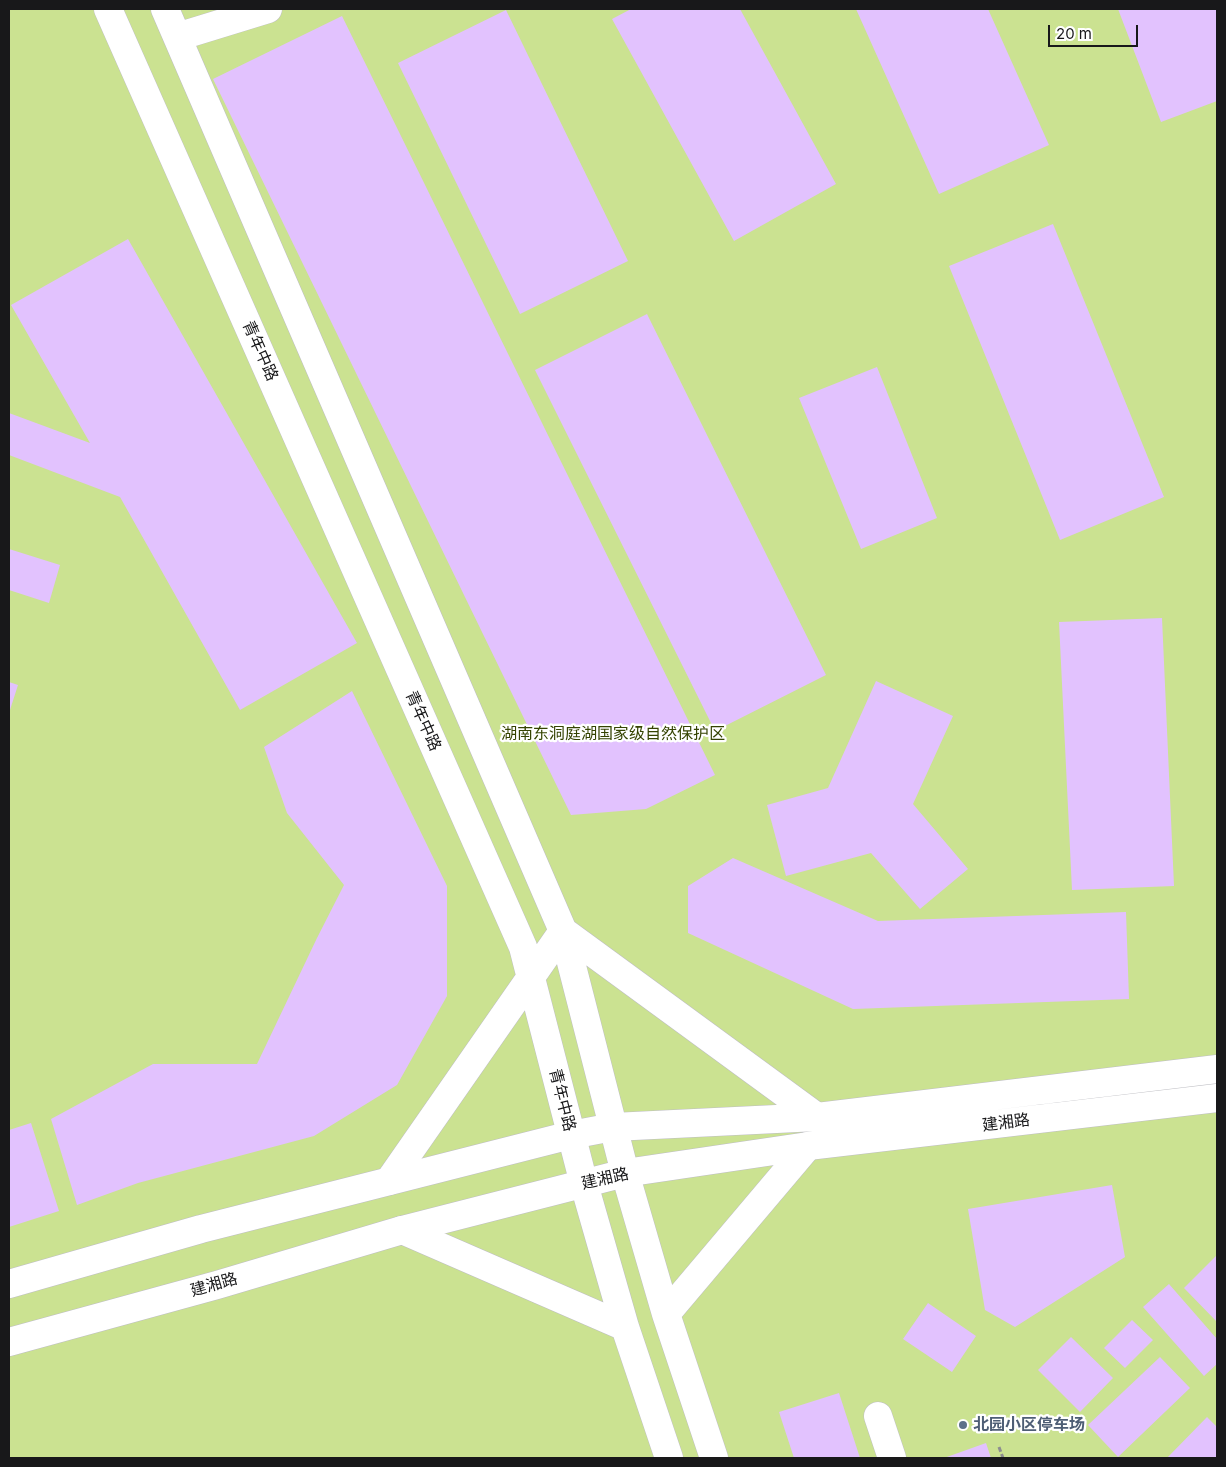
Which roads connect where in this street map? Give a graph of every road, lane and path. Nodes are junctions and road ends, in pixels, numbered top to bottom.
1 (108, 9) edge
2 (165, 9) edge
3 (268, 9) edge
4 (178, 37) junction
5 (563, 931) junction
6 (530, 977) junction
7 (1217, 1069) edge
8 (1217, 1098) edge
9 (817, 1117) junction
10 (613, 1127) junction
11 (571, 1136) junction
12 (808, 1146) junction
13 (625, 1173) junction
14 (389, 1181) junction
15 (584, 1184) junction
16 (402, 1230) junction
17 (9, 1284) edge
18 (666, 1314) junction
19 (625, 1327) junction
20 (9, 1342) edge
21 (878, 1416) dead end
22 (999, 1447) dead end
23 (669, 1458) edge
24 (714, 1458) edge
25 (892, 1458) edge
26 (1002, 1458) edge

1 - 6 main road, 青年中路
2 - 4 main road
3 - 4 main road
4 - 5 main road
5 - 6 main road
5 - 9 main road
5 - 10 main road
6 - 11 main road, 青年中路
6 - 14 main road
7 - 9 main road, 建湘路
8 - 12 main road, 建湘路
9 - 10 main road, 建湘路
10 - 11 main road, 建湘路
10 - 13 main road
11 - 14 main road, 建湘路
11 - 15 main road, 青年中路
12 - 13 main road, 建湘路
12 - 18 main road
13 - 15 main road, 建湘路
13 - 18 main road
14 - 17 main road, 建湘路
15 - 16 main road, 建湘路
15 - 19 main road, 青年中路
16 - 19 main road
16 - 20 main road, 建湘路
18 - 24 main road
19 - 23 main road, 青年中路
21 - 25 main road
22 - 26 path

